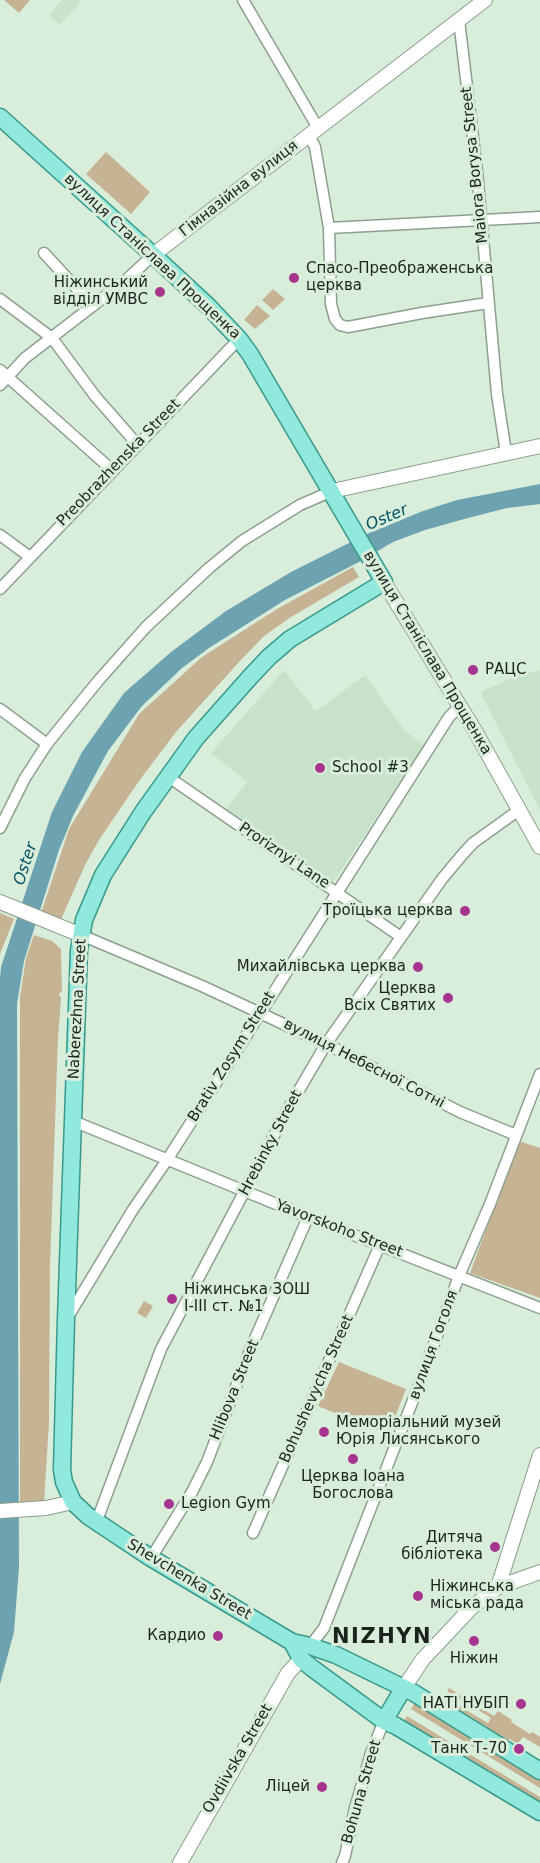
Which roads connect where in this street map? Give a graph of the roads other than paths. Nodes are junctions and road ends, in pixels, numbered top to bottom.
1 (257, 0) edge
2 (485, 0) edge
3 (245, 3) edge
4 (459, 20) junction
5 (0, 117) edge
6 (313, 131) junction
7 (540, 216) edge
8 (481, 219) junction
9 (328, 228) junction
10 (44, 253) dead end
11 (153, 255) junction
12 (0, 299) edge
13 (488, 303) junction
14 (93, 306) junction
15 (52, 338) junction
16 (239, 339) junction
17 (4, 373) edge
18 (0, 385) edge
19 (137, 444) junction
20 (540, 446) edge
21 (506, 453) junction
22 (112, 470) junction
23 (332, 491) junction
24 (0, 535) edge
25 (30, 557) junction
26 (384, 582) junction
27 (0, 590) edge
28 (460, 706) junction
29 (0, 709) edge
30 (47, 744) junction
31 (167, 776) junction
32 (519, 810) junction
33 (0, 828) edge
34 (540, 847) edge
35 (337, 892) junction
36 (1, 903) edge
37 (81, 935) junction
38 (401, 937) junction
39 (260, 1012) junction
40 (326, 1044) junction
41 (540, 1074) edge
42 (73, 1121) junction
43 (516, 1135) junction
44 (167, 1160) junction
45 (245, 1192) junction
46 (308, 1217) junction
47 (380, 1245) junction
48 (459, 1276) junction
49 (540, 1308) edge
50 (66, 1319) junction
51 (540, 1457) edge
52 (74, 1502) junction
53 (0, 1511) edge
54 (92, 1520) junction
55 (253, 1533) dead end
56 (151, 1558) junction
57 (540, 1572) edge
58 (498, 1587) junction
59 (305, 1652) junction
60 (403, 1689) junction
61 (384, 1721) junction
62 (540, 1771) edge
63 (540, 1812) edge
64 (180, 1863) edge
65 (342, 1863) edge

1 - 3 street
2 - 4 street, Гімназійна вулиця
3 - 6 street
4 - 6 street, Гімназійна вулиця
4 - 8 street, Maiora Borysa Street
5 - 11 main road, вулиця Станіслава Прощенка
6 - 9 street
6 - 11 street, Гімназійна вулиця
7 - 8 street
8 - 9 street
8 - 13 street, Maiora Borysa Street
9 - 13 street
10 - 14 street
11 - 14 street, Гімназійна вулиця
11 - 16 main road, вулиця Станіслава Прощенка
12 - 15 street
13 - 21 street, Maiora Borysa Street
14 - 15 street, Гімназійна вулиця
15 - 17 street, Гімназійна вулиця
15 - 19 street
16 - 19 street, Preobrazhenska Street
16 - 23 main road, вулиця Станіслава Прощенка
17 - 18 street, Гімназійна вулиця
17 - 22 street
19 - 22 street, Preobrazhenska Street
20 - 21 street
21 - 23 street
22 - 25 street, Preobrazhenska Street
23 - 26 main road, вулиця Станіслава Прощенка
23 - 30 street
24 - 25 street
25 - 27 street, Preobrazhenska Street
26 - 28 street, вулиця Станіслава Прощенка
26 - 31 main road, Naberezhna Street
28 - 32 street, вулиця Станіслава Прощенка
28 - 35 street, Brativ Zosym Street
29 - 30 street
30 - 33 street
31 - 35 street, Proriznyi Lane
31 - 37 main road, Naberezhna Street
32 - 34 street, вулиця Станіслава Прощенка
32 - 38 street, Hrebinky Street
35 - 38 street, Proriznyi Lane
35 - 39 street, Brativ Zosym Street
36 - 37 street
37 - 39 street, вулиця Небесної Сотні
37 - 42 main road, Naberezhna Street
38 - 40 street, Hrebinky Street
39 - 40 street, вулиця Небесної Сотні
39 - 44 street, Brativ Zosym Street
40 - 43 street, вулиця Небесної Сотні
40 - 45 street, Hrebinky Street
41 - 43 street, вулиця Гоголя
42 - 44 street, Yavorskoho Street
42 - 50 main road, Naberezhna Street
43 - 48 street, вулиця Гоголя
44 - 45 street, Yavorskoho Street
44 - 50 street, Brativ Zosym Street
45 - 46 street, Yavorskoho Street
45 - 54 street, Hrebinky Street
46 - 47 street, Yavorskoho Street
46 - 56 street, Hlibova Street
47 - 48 street, Yavorskoho Street
47 - 55 street, Bohushevycha Street
48 - 49 street, Yavorskoho Street
48 - 59 street, вулиця Гоголя
50 - 52 main road, Naberezhna Street
51 - 58 street
52 - 53 street
52 - 54 main road, Naberezhna Street
54 - 56 main road, Shevchenka Street
56 - 59 main road, Shevchenka Street
57 - 58 street
58 - 60 street
59 - 60 main road
59 - 61 main road
59 - 64 street, Ovdiivska Street
60 - 61 main road
60 - 62 main road
61 - 63 main road
61 - 65 street, Bohuna Street

